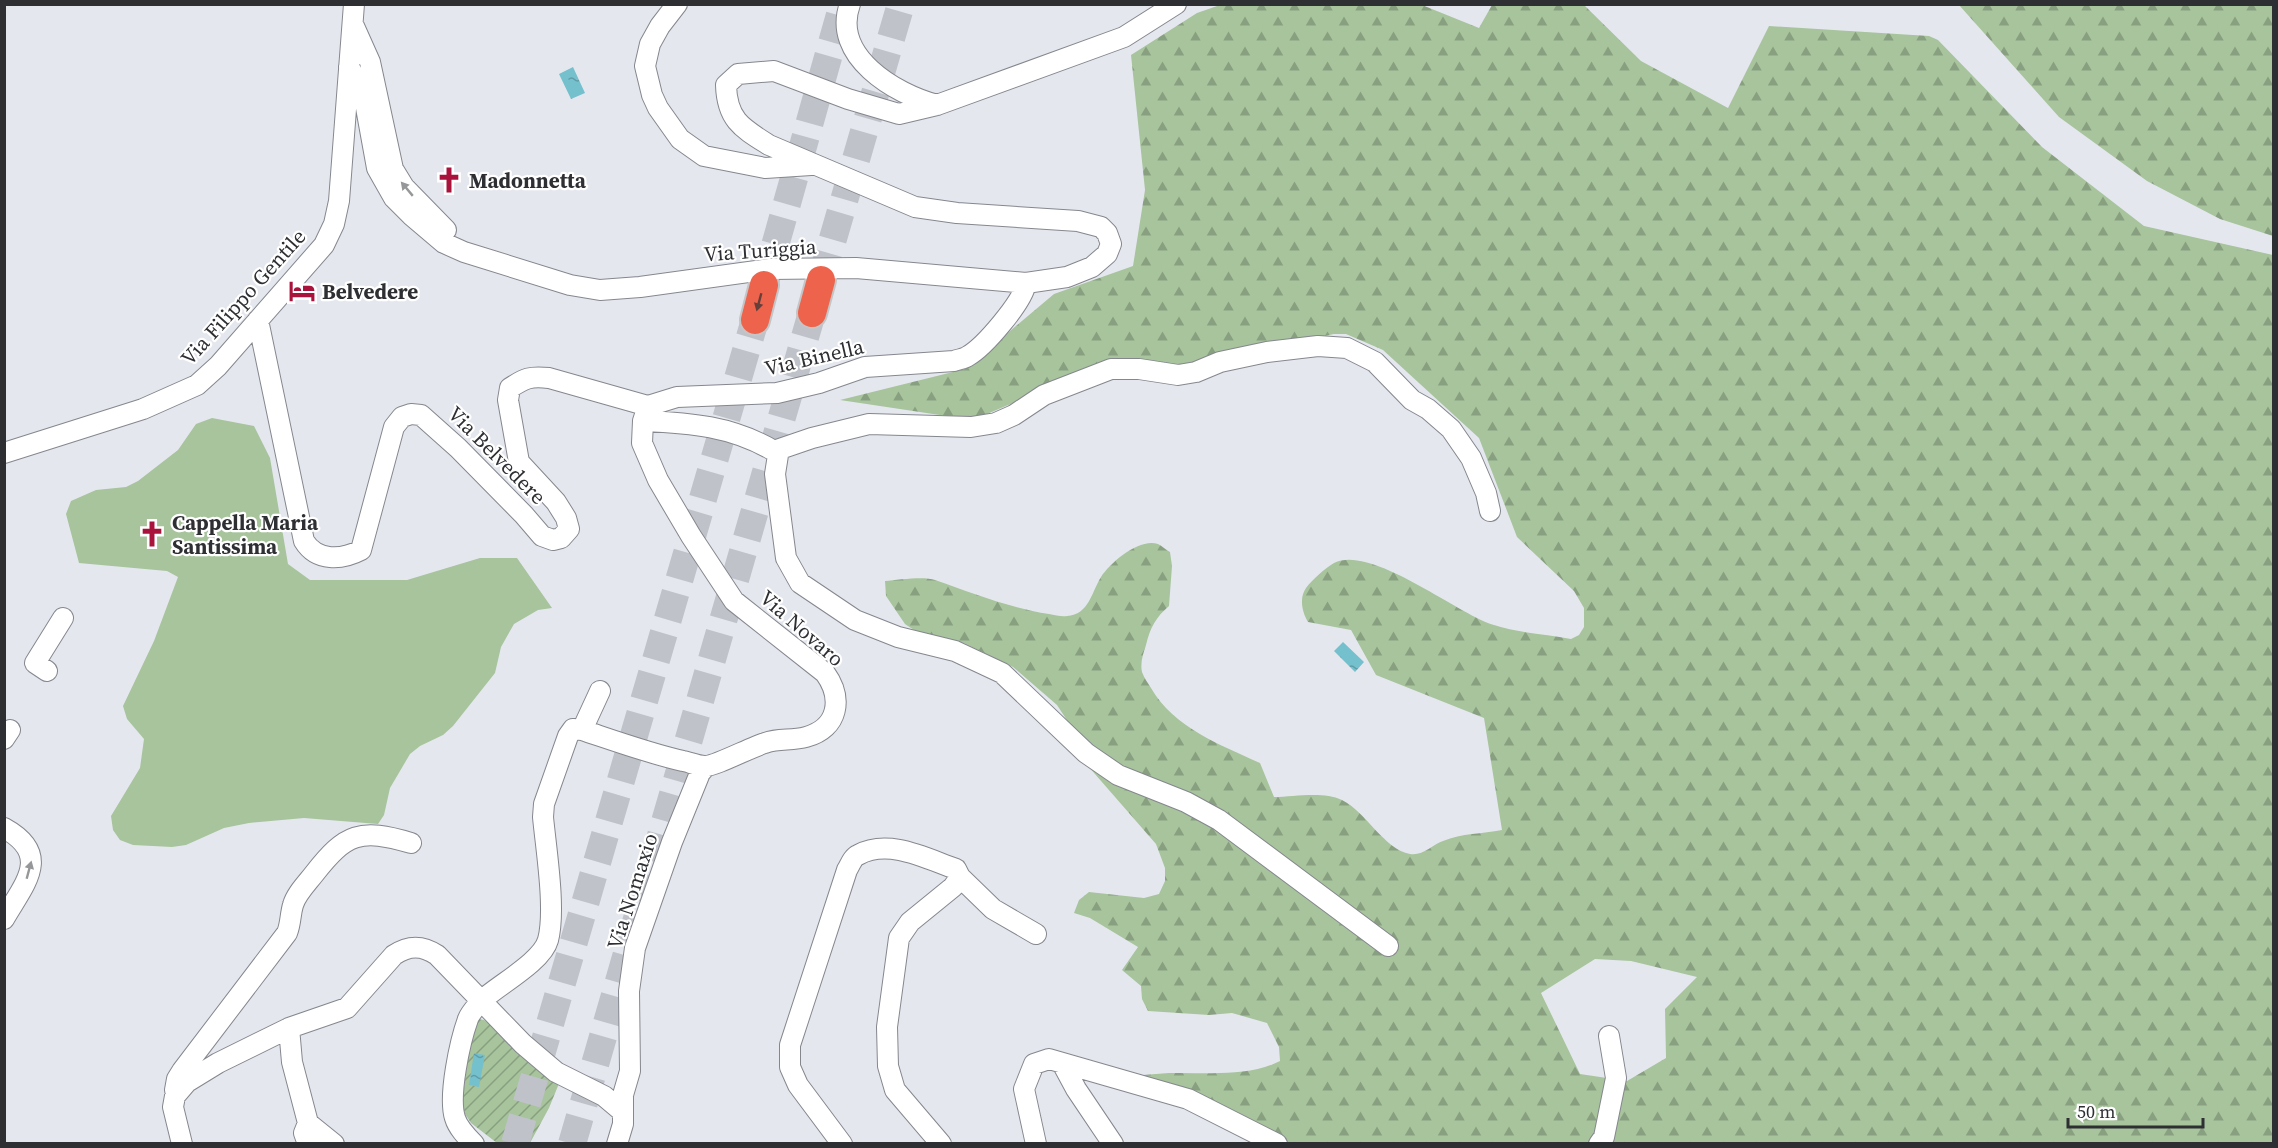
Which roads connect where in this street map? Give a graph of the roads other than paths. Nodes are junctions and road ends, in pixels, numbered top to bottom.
1 (677, 4) edge
2 (850, 4) edge
3 (1176, 4) edge
4 (353, 13) edge
5 (349, 67) junction
6 (937, 105) junction
7 (814, 164) junction
8 (502, 263) junction
9 (821, 280) tunnel mouth
10 (1026, 283) junction
11 (764, 285) tunnel mouth
12 (812, 313) tunnel mouth
13 (258, 320) junction
14 (754, 320) tunnel mouth
15 (646, 414) junction
16 (774, 451) junction
17 (4, 453) edge
18 (1490, 511) dead end
19 (63, 618) dead end
20 (47, 671) dead end
21 (600, 691) dead end
22 (582, 730) junction
23 (706, 766) junction
24 (4, 828) edge
25 (411, 843) dead end
26 (960, 877) junction
27 (4, 919) edge
28 (1036, 934) dead end
29 (1389, 946) dead end
30 (481, 1002) junction
31 (289, 1028) junction
32 (1609, 1036) dead end
33 (1062, 1063) junction
34 (175, 1096) junction
35 (623, 1112) junction
36 (308, 1124) junction
37 (182, 1143) edge
38 (308, 1143) edge
39 (334, 1143) edge
40 (474, 1143) edge
41 (617, 1143) edge
42 (842, 1143) edge
43 (941, 1143) edge
44 (1036, 1143) edge
45 (1113, 1143) edge
46 (1277, 1143) edge
47 (1599, 1143) edge

1 - 7 street
2 - 6 street
3 - 6 street
4 - 5 street, Via Filippo Gentile
8 -> 4 street, Via Turiggia
5 - 8 street, Via Turiggia
5 - 13 street, Via Filippo Gentile
6 - 7 street
7 - 10 street, Via Turiggia
8 - 10 street, Via Turiggia
9 - 12 highway
10 - 15 street, Via Binella
11 -> 14 highway
13 - 15 street, Via Belvedere
13 - 17 street, Via Filippo Gentile
15 - 16 street
15 - 23 street, Via Novaro
16 - 18 street
16 - 29 street
19 - 20 street
21 - 22 street
22 - 23 street
22 - 30 street
23 - 35 street, Via Nomaxio
27 -> 24 street
25 - 34 street
26 - 28 street
26 - 42 street
26 - 43 street
30 - 31 street
30 - 35 street
30 - 40 street
31 - 34 street
31 - 36 street
32 - 47 street
33 - 44 street
33 - 45 street
33 - 46 street
34 - 37 street
35 - 41 street, Via Nomaxio
36 - 38 street
36 - 39 street

